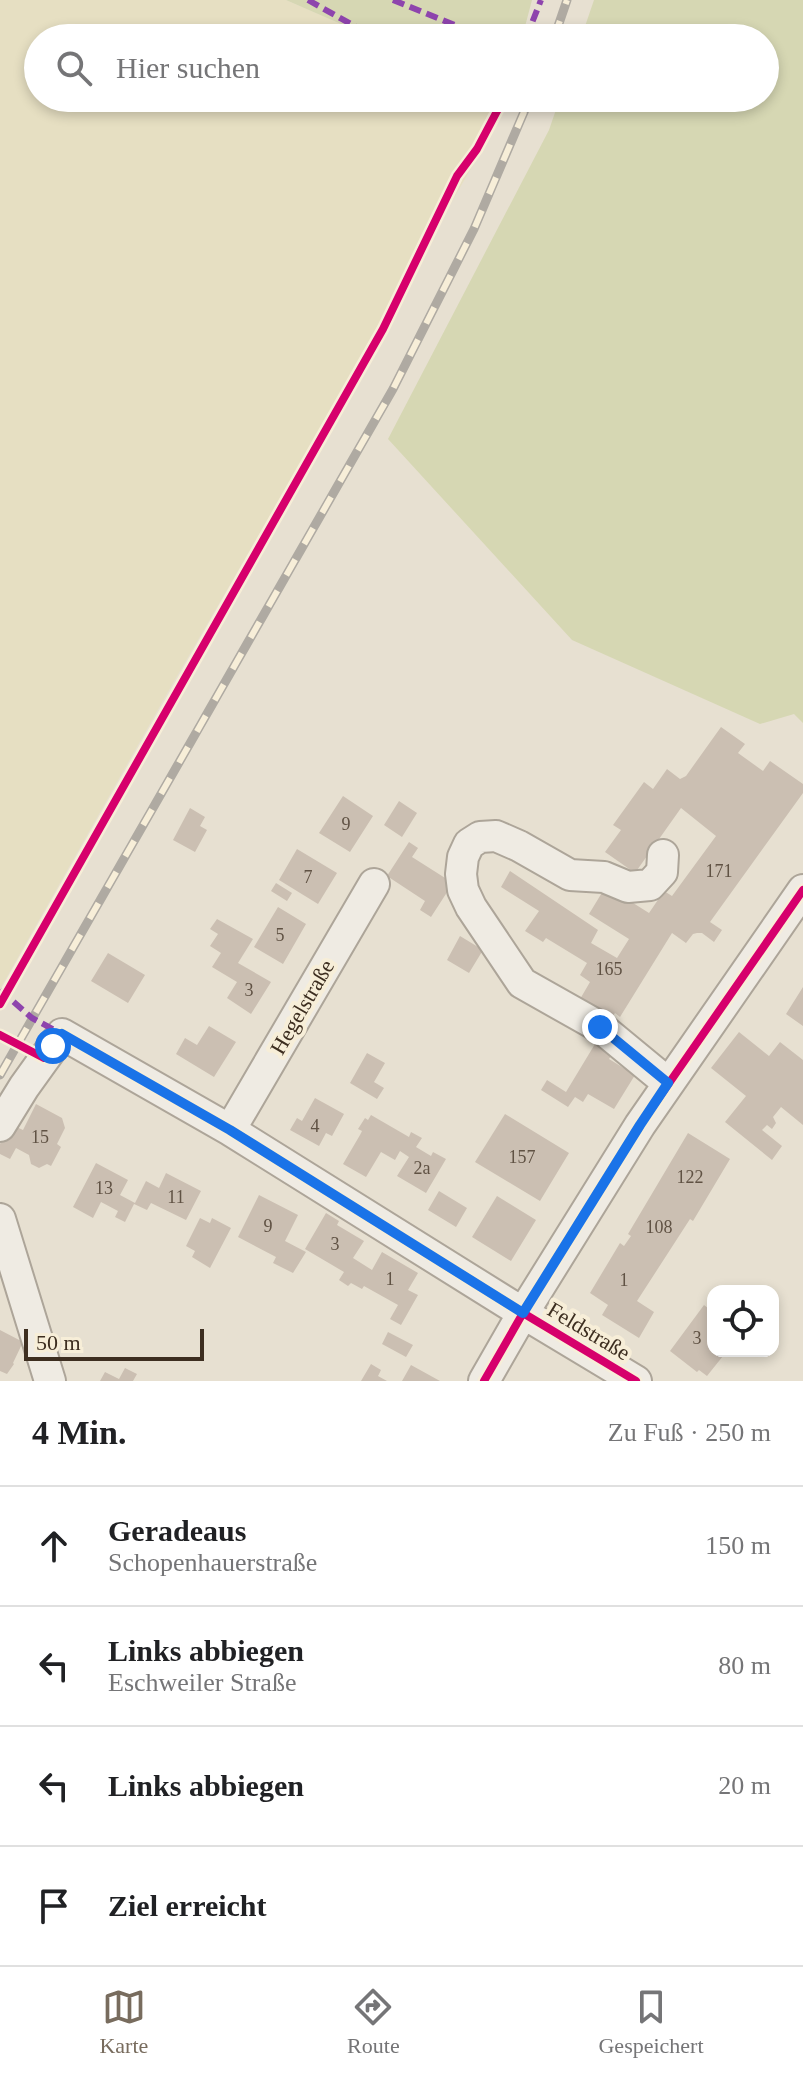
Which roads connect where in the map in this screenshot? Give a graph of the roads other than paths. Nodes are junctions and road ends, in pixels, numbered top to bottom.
1 (663, 855) dead end
2 (374, 884) dead end
3 (799, 905) edge
4 (668, 1083) junction
5 (0, 1126) edge
6 (230, 1130) junction
7 (0, 1219) edge
8 (523, 1313) junction
9 (50, 1381) edge
10 (484, 1381) edge
11 (636, 1381) edge

1 - 4 street
2 - 6 street, Hegelstraße
3 - 4 street
4 - 8 street
5 - 6 street, Feldstraße
6 - 8 street, Feldstraße
7 - 9 street
8 - 10 street
8 - 11 street, Feldstraße

